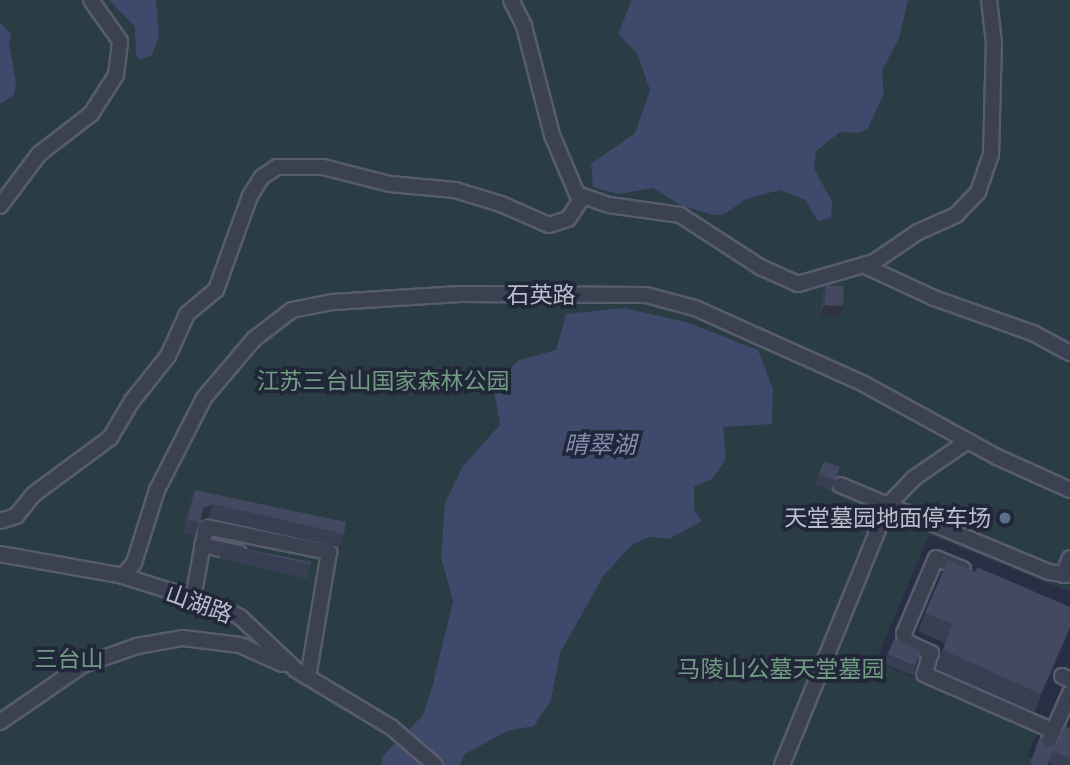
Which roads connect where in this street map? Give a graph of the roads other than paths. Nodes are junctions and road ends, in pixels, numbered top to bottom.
1 (91, 0) edge
2 (511, 0) edge
3 (989, 0) edge
4 (583, 197) junction
5 (0, 206) edge
6 (865, 266) junction
7 (1070, 353) edge
8 (968, 441) junction
9 (840, 485) dead end
10 (1070, 490) edge
11 (888, 505) junction
12 (0, 521) edge
13 (202, 545) junction
14 (0, 554) edge
15 (257, 557) edge
16 (1070, 558) edge
17 (972, 573) edge
18 (1066, 575) edge
19 (123, 576) junction
20 (193, 598) junction
21 (302, 673) junction
22 (1070, 693) edge
23 (0, 722) edge
24 (1054, 731) junction
25 (1045, 750) edge
26 (435, 765) edge
27 (782, 765) edge

1 - 5 street
2 - 4 street
3 - 6 street
4 - 6 street
4 - 12 street
6 - 7 street
8 - 10 street, 石英路
8 - 11 street
8 - 19 street, 石英路
9 - 11 street
11 - 18 street
11 - 27 street
13 - 15 street
13 - 20 street
13 - 21 street
14 - 19 street, 山湖路
16 - 18 street
17 - 24 street
19 - 20 street, 山湖路
20 - 21 street, 山湖路
21 - 23 street
21 - 26 street, 山湖路
22 - 24 street
24 - 25 street

